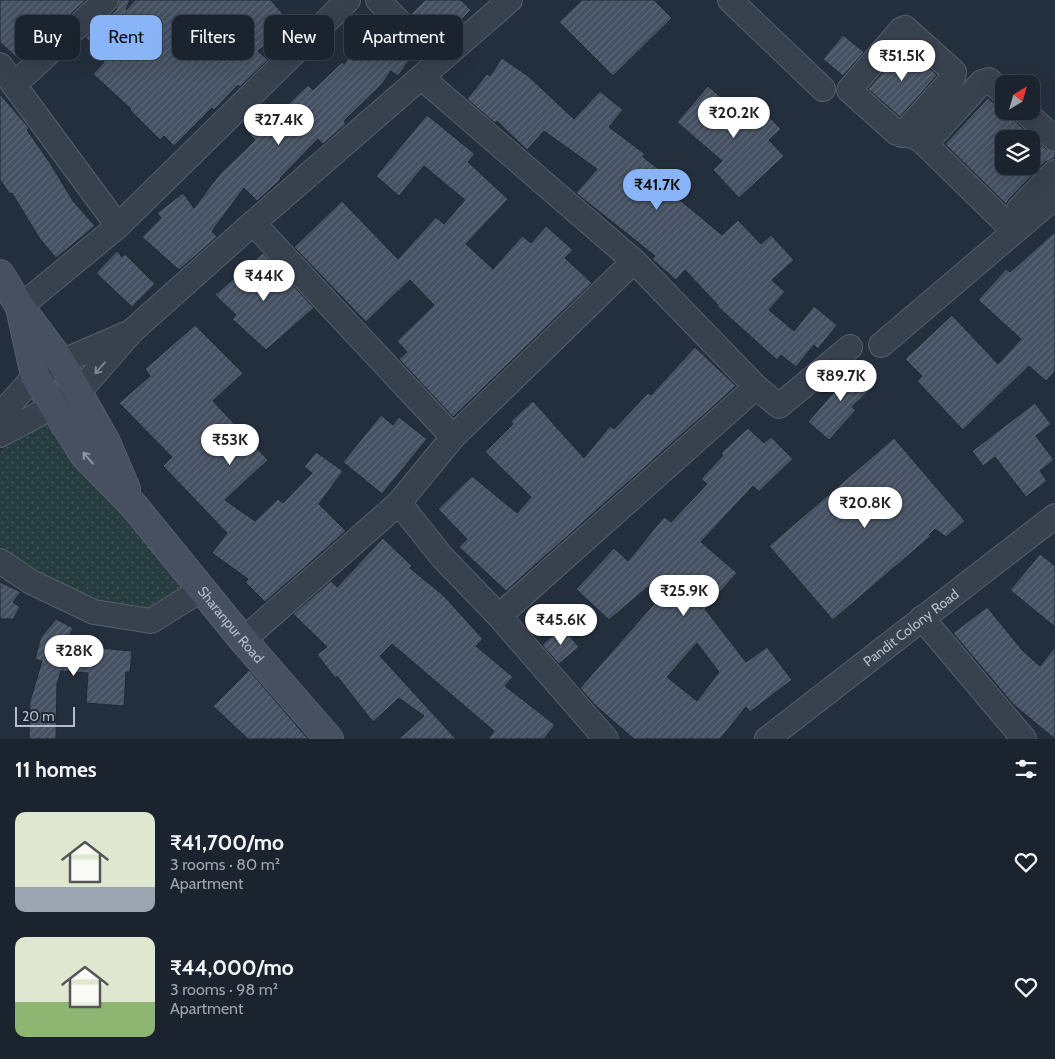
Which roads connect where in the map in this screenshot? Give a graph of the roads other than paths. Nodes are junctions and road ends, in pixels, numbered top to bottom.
1 (106, 0) edge
2 (348, 0) edge
3 (378, 0) edge
4 (510, 0) edge
5 (730, 0) edge
6 (392, 15) edge
7 (0, 65) edge
8 (421, 77) junction
9 (14, 85) junction
10 (995, 85) edge
11 (823, 89) dead end
12 (1034, 120) edge
13 (902, 135) junction
14 (1055, 139) edge
15 (925, 144) junction
16 (1055, 172) edge
17 (1042, 201) edge
18 (253, 223) junction
19 (118, 226) junction
20 (1010, 226) junction
21 (634, 262) junction
22 (0, 274) edge
23 (20, 307) junction
24 (132, 331) junction
25 (881, 345) dead end
26 (850, 347) dead end
27 (61, 362) junction
28 (35, 376) junction
29 (756, 387) junction
30 (78, 393) junction
31 (54, 408) junction
32 (0, 414) edge
33 (0, 435) edge
34 (453, 437) junction
35 (400, 503) junction
36 (134, 506) junction
37 (1053, 520) edge
38 (0, 561) edge
39 (201, 590) junction
40 (499, 616) junction
41 (922, 618) junction
42 (243, 640) junction
43 (329, 739) edge
44 (606, 739) edge
45 (767, 739) edge
46 (1024, 739) edge

1 - 9 street
2 - 19 street
3 - 6 street
4 - 8 street
5 - 11 street
7 - 9 street
8 - 18 street
8 - 21 street
9 - 19 street
10 - 15 street
12 - 14 street
13 - 13 street
13 - 15 street
15 - 20 street
16 - 17 street
17 - 20 street
18 - 24 street
18 - 34 street
19 - 23 street
20 - 25 street
21 - 29 street
21 - 34 street
22 - 23 main road, Sharanpur Road
23 - 27 main road, Sharanpur Road
23 - 28 main road, Sharanpur Road
24 - 27 street
24 -> 30 street
26 - 29 street
27 - 28 street
27 - 30 main road, Sharanpur Road
28 - 31 main road, Sharanpur Road
28 - 32 street
29 - 40 street
30 - 31 street
30 - 36 main road, Sharanpur Road
31 - 33 street
36 -> 31 main road, Sharanpur Road
34 - 35 street
35 - 40 street
35 - 42 street
36 - 39 main road, Sharanpur Road
37 - 41 street, Pandit Colony Road
38 - 39 street
39 - 42 main road, Sharanpur Road
40 - 44 street
41 - 45 street, Pandit Colony Road
41 - 46 street
42 - 43 main road, Sharanpur Road

